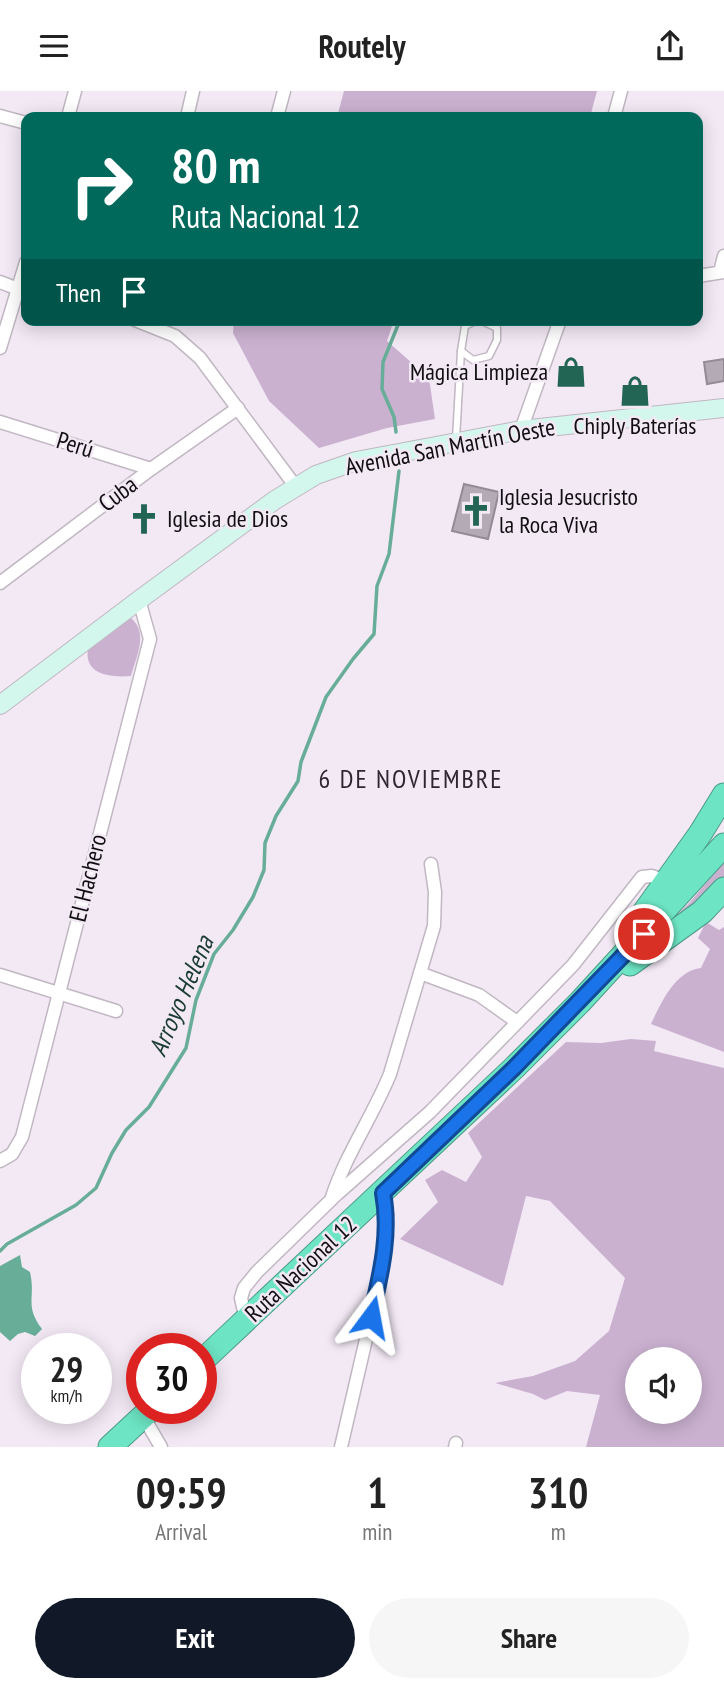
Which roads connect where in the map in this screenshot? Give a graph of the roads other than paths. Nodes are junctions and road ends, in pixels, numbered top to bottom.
1 (75, 91) edge
2 (193, 91) edge
3 (284, 91) edge
4 (621, 91) edge
5 (69, 112) edge
6 (188, 112) edge
7 (278, 112) edge
8 (615, 112) edge
9 (0, 116) edge
10 (21, 122) edge
11 (724, 256) edge
12 (722, 272) edge
13 (703, 275) edge
14 (0, 282) edge
15 (21, 291) edge
16 (21, 294) edge
17 (151, 326) edge
18 (465, 326) edge
19 (492, 326) edge
20 (558, 326) edge
21 (0, 348) edge
22 (461, 351) junction
23 (238, 408) junction
24 (724, 408) edge
25 (0, 422) edge
26 (521, 430) junction
27 (456, 441) junction
28 (151, 469) junction
29 (296, 487) junction
30 (0, 583) edge
31 (139, 600) junction
32 (0, 705) edge
33 (724, 795) edge
34 (724, 845) edge
35 (431, 864) dead end
36 (666, 882) junction
37 (724, 889) edge
38 (420, 973) junction
39 (1, 980) edge
40 (59, 992) junction
41 (580, 1002) junction
42 (116, 1011) dead end
43 (517, 1022) junction
44 (0, 1161) edge
45 (383, 1193) junction
46 (331, 1200) junction
47 (246, 1320) junction
48 (217, 1347) edge
49 (135, 1424) edge
50 (151, 1424) edge
51 (110, 1447) edge
52 (160, 1447) edge
53 (341, 1447) edge

1 - 5 street
2 - 6 street
3 - 7 street
4 - 8 street
9 - 10 street
11 - 12 street
12 - 13 street
14 - 15 street
16 - 21 street
17 - 23 street
18 - 22 lane
19 - 22 lane
20 - 26 street
22 - 27 lane
23 - 28 street, Cuba
23 - 29 street
24 - 26 main road, Avenida San Martín Oeste
25 - 28 street, Perú
26 - 27 main road, Avenida San Martín Oeste
27 - 29 main road, Avenida San Martín Oeste
28 - 30 street, Cuba
29 - 31 main road, Avenida San Martín Oeste
31 - 32 main road, Avenida San Martín Oeste
31 - 40 street, El Hachero
33 - 36 highway
34 - 41 highway, Ruta Nacional 12
35 - 38 street
36 - 41 highway
36 - 43 street
37 - 41 highway
38 - 43 street
38 - 46 street
39 - 40 street
40 - 42 street
40 - 44 street, El Hachero
41 - 45 highway, Ruta Nacional 12
43 - 46 street
45 - 47 highway, Ruta Nacional 12
45 - 53 street
46 - 47 street
47 - 48 highway, Ruta Nacional 12
49 - 51 highway
50 - 52 street

